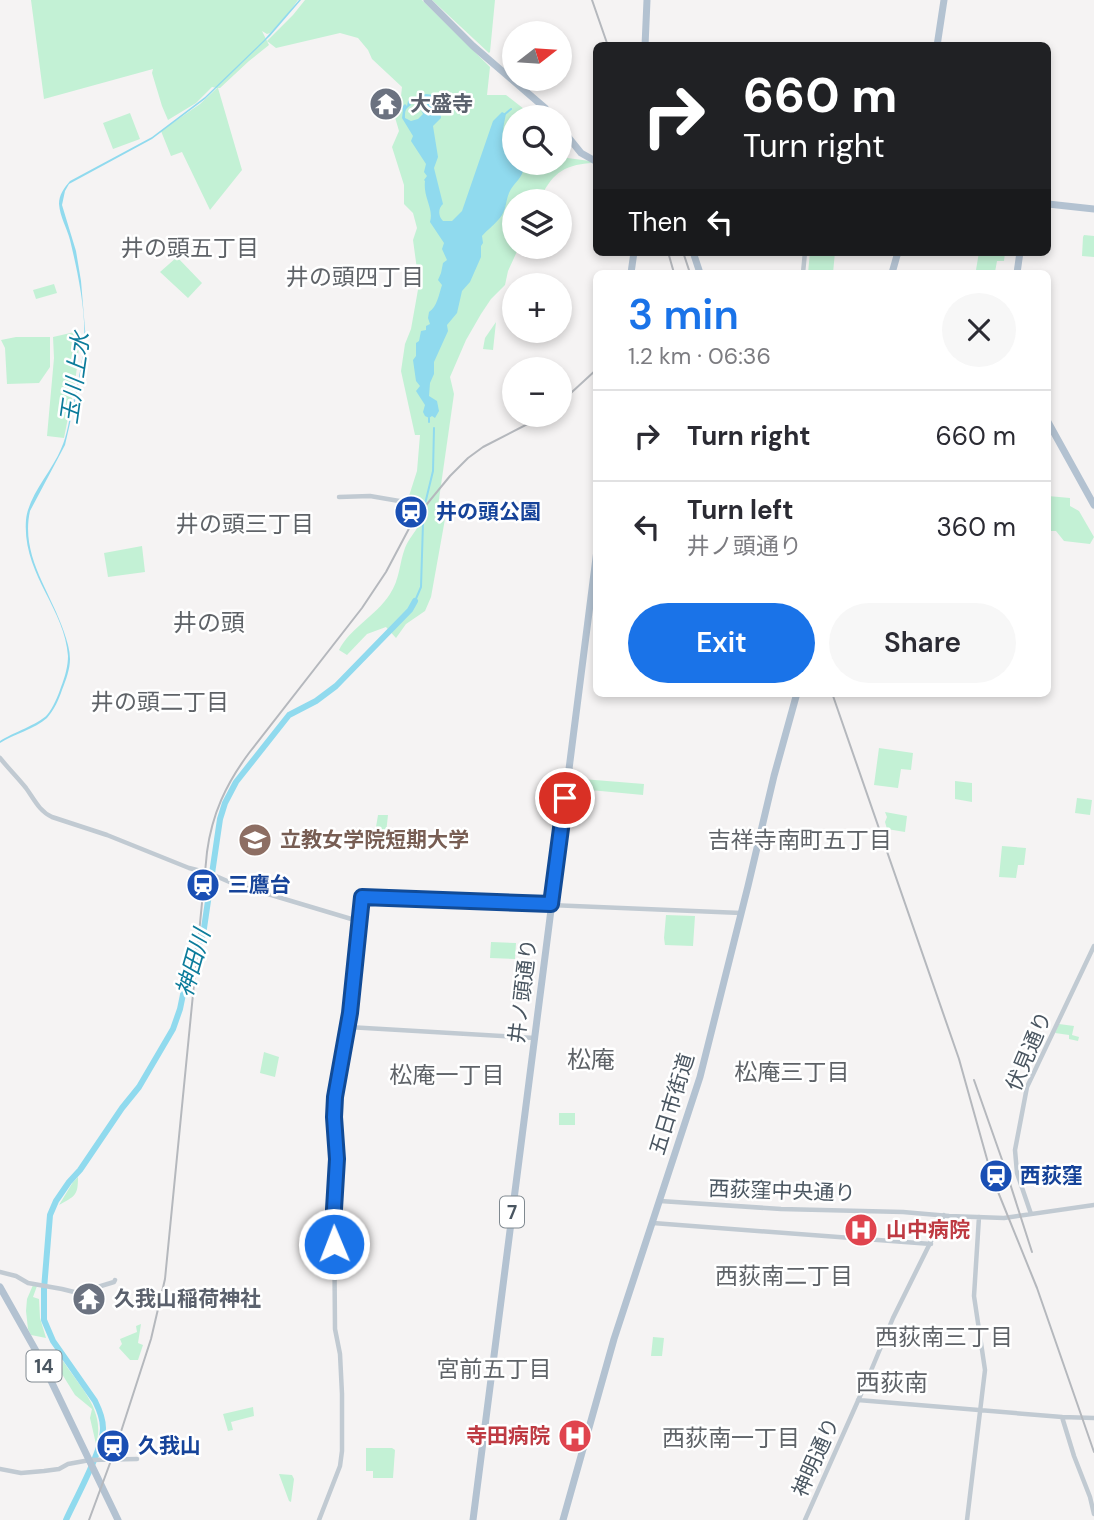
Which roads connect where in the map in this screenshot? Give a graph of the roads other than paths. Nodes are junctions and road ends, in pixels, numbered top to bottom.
1 (427, 0) edge
2 (647, 0) edge
3 (944, 0) edge
4 (645, 42) edge
5 (938, 42) edge
6 (542, 105) edge
7 (572, 141) edge
8 (593, 160) edge
9 (1051, 204) edge
10 (1094, 209) edge
11 (1051, 427) edge
12 (339, 497) dead end
13 (405, 502) dead end
14 (1094, 505) edge
15 (593, 581) edge
16 (796, 697) edge
17 (0, 758) edge
18 (551, 904) junction
19 (741, 913) junction
20 (360, 919) junction
21 (1094, 946) edge
22 (348, 1027) junction
23 (534, 1038) junction
24 (660, 1201) junction
25 (1094, 1205) edge
26 (1031, 1214) junction
27 (944, 1215) junction
28 (979, 1217) junction
29 (652, 1223) junction
30 (931, 1244) junction
31 (0, 1272) edge
32 (115, 1280) dead end
33 (0, 1287) edge
34 (859, 1400) junction
35 (981, 1410) junction
36 (1062, 1417) junction
37 (1094, 1418) edge
38 (137, 1459) dead end
39 (92, 1461) junction
40 (0, 1469) edge
41 (1092, 1497) edge
42 (1094, 1514) edge
43 (118, 1520) edge
44 (319, 1520) edge
45 (473, 1520) edge
46 (564, 1520) edge
47 (804, 1520) edge
48 (967, 1520) edge

1 - 6 main road
2 - 4 main road
3 - 5 main road
7 - 8 main road
9 - 10 main road
11 - 14 main road
12 - 13 street
15 - 18 main road, 井ノ頭通り / 7
16 - 19 main road, 五日市街道
17 - 20 street
18 - 19 street
18 - 20 street
18 - 23 main road, 井ノ頭通り / 7
19 - 24 main road, 五日市街道
20 - 22 street
21 - 26 street, 伏見通り
22 - 23 street
22 - 44 street
23 - 45 main road, 井ノ頭通り / 7
24 - 27 street, 西荻窪中央通り
24 - 29 main road, 五日市街道
25 - 26 street, 西荻窪中央通り
26 - 28 street, 西荻窪中央通り
27 - 28 street, 西荻窪中央通り
27 - 30 street, 神明通り
28 - 35 street
29 - 30 street
29 - 46 main road, 五日市街道
30 - 34 street, 神明通り
31 - 32 street
33 - 39 main road, 14
34 - 35 street
34 - 47 street, 神明通り
35 - 36 street
35 - 48 street
36 - 37 street
36 - 41 street
38 - 39 street
39 - 40 street
39 - 43 main road, 14
41 - 42 street

